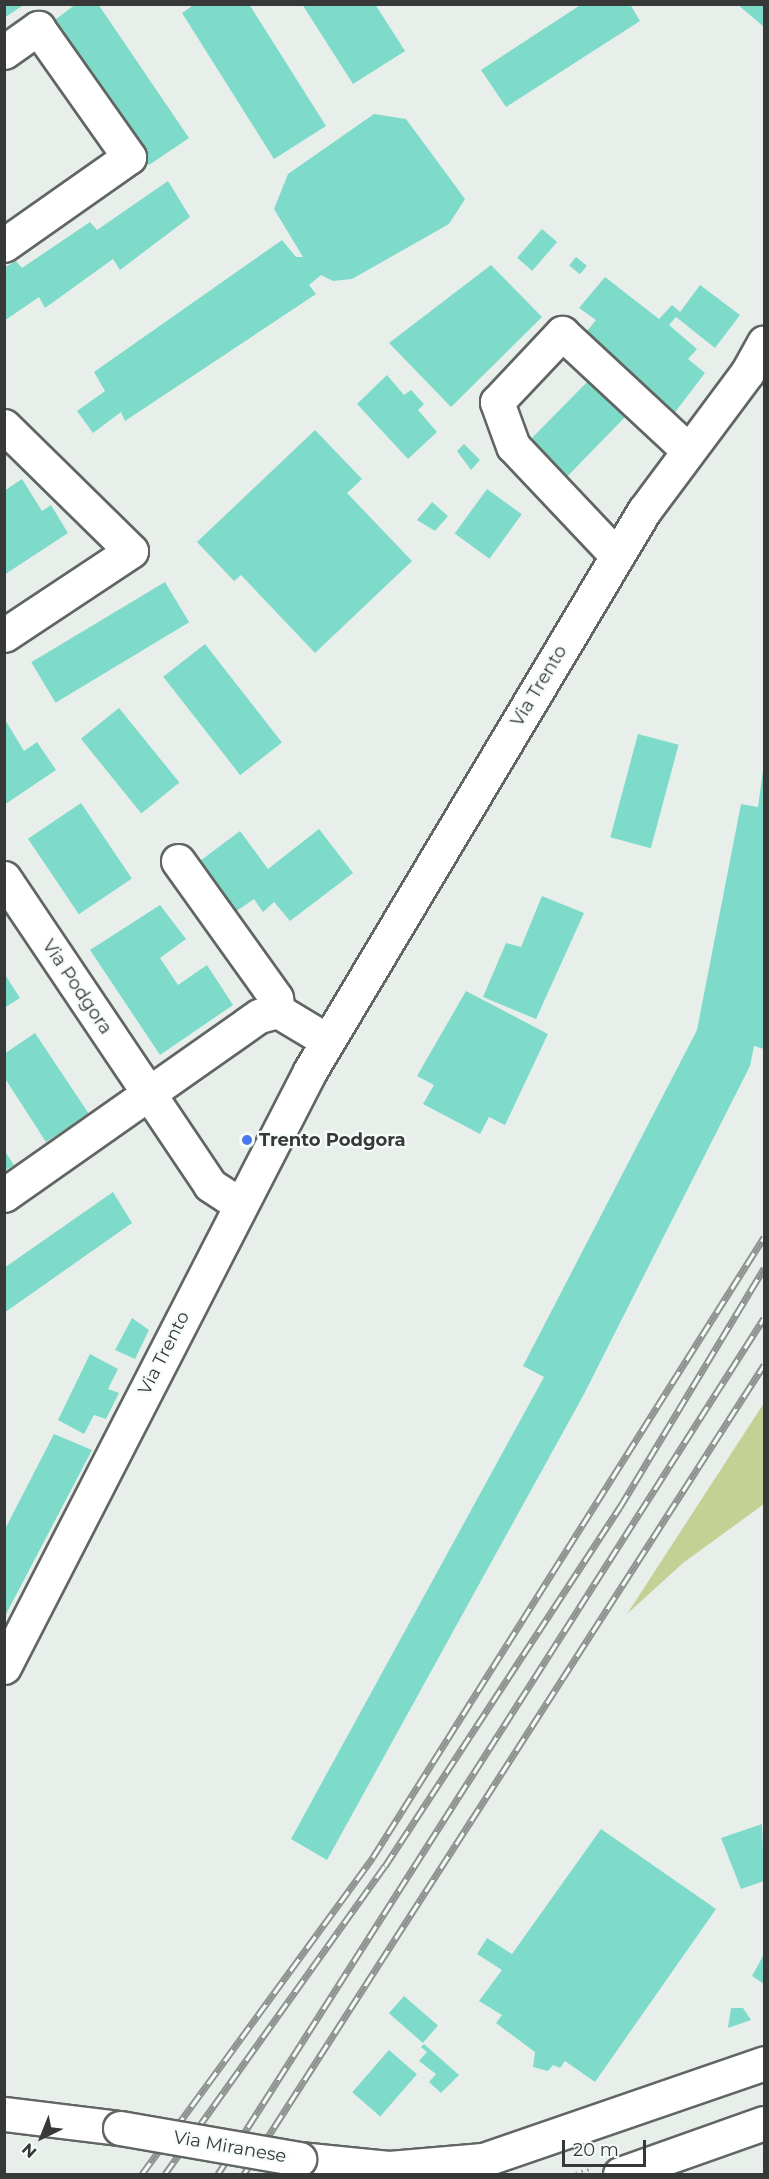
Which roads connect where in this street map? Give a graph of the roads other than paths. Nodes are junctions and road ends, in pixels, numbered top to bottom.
1 (4, 52) edge
2 (4, 245) edge
3 (765, 342) edge
4 (4, 426) edge
5 (688, 450) junction
6 (616, 556) junction
7 (4, 635) edge
8 (178, 861) dead end
9 (4, 878) edge
10 (278, 1011) junction
11 (328, 1041) junction
12 (150, 1096) junction
13 (4, 1195) edge
14 (239, 1204) junction
15 (4, 1667) edge
16 (765, 2063) edge
17 (4, 2114) edge
18 (765, 2123) edge
19 (620, 2175) edge

1 - 2 street
3 - 5 street, Via Trento
4 - 7 street
5 - 6 street, Via Trento
5 - 6 street
6 - 11 street, Via Trento
8 - 10 street
9 - 12 street, Via Podgora
10 - 11 street
10 - 12 street
11 - 14 street, Via Trento
12 - 13 street
12 - 14 street, Via Podgora
14 - 15 street, Via Trento
16 - 17 street, Via Miranese, bridge
18 - 19 street

